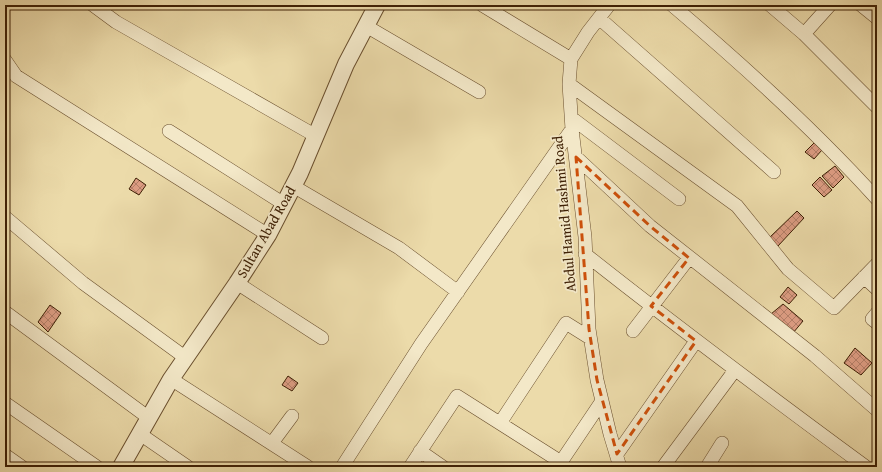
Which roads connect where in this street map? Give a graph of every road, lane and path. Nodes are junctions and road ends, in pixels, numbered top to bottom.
1 (93, 5) edge
2 (377, 5) edge
3 (482, 5) edge
4 (609, 5) edge
5 (672, 5) edge
6 (770, 5) edge
7 (830, 5) edge
8 (861, 5) edge
9 (599, 18) junction
10 (877, 18) edge
11 (366, 26) junction
12 (804, 34) junction
13 (5, 60) edge
14 (571, 60) junction
15 (569, 84) junction
16 (479, 92) dead end
17 (877, 107) edge
18 (572, 124) junction
19 (169, 131) dead end
20 (316, 136) junction
21 (576, 157) junction
22 (774, 172) dead end
23 (293, 186) junction
24 (679, 199) dead end
25 (877, 199) edge
26 (284, 204) junction
27 (7, 224) edge
28 (268, 234) junction
29 (586, 254) junction
30 (689, 258) junction
31 (877, 264) edge
32 (864, 277) junction
33 (237, 283) junction
34 (877, 289) edge
35 (458, 292) junction
36 (651, 306) junction
37 (5, 312) edge
38 (877, 314) edge
39 (877, 324) edge
40 (633, 331) dead end
41 (322, 338) dead end
42 (590, 338) junction
43 (696, 341) junction
44 (186, 358) junction
45 (735, 370) junction
46 (171, 379) junction
47 (602, 401) junction
48 (5, 403) edge
49 (877, 410) edge
50 (292, 416) dead end
51 (149, 418) junction
52 (500, 423) junction
53 (140, 434) junction
54 (272, 443) junction
55 (722, 443) dead end
56 (420, 451) junction
57 (5, 455) edge
58 (618, 461) edge
59 (559, 464) edge
60 (22, 467) edge
61 (97, 467) edge
62 (121, 467) edge
63 (188, 467) edge
64 (308, 467) edge
65 (342, 467) edge
66 (410, 467) edge
67 (442, 467) edge
68 (663, 467) edge
69 (708, 467) edge
70 (866, 467) edge

1 - 20 street
2 - 11 street, Sultan Abad Road
3 - 14 street
4 - 9 street
5 - 25 street
6 - 12 street
7 - 12 street
8 - 10 street
9 - 14 street
9 - 22 street
11 - 16 street
11 - 20 street, Sultan Abad Road
12 - 17 street
13 - 28 street
14 - 15 street, Abdul Hamid Hashmi Road
15 - 18 street, Abdul Hamid Hashmi Road
15 - 32 street
18 - 21 street, Abdul Hamid Hashmi Road
18 - 24 street
18 - 35 street
19 - 26 street
20 - 23 street, Sultan Abad Road
21 - 29 street, Abdul Hamid Hashmi Road
21 - 30 street
23 - 26 street, Sultan Abad Road
23 - 35 street
26 - 28 street, Sultan Abad Road
27 - 44 street
28 - 33 street, Sultan Abad Road
29 - 36 street
29 - 42 street, Abdul Hamid Hashmi Road
30 - 36 street
30 - 49 street
31 - 32 street
32 - 34 street
33 - 41 street
33 - 44 street, Sultan Abad Road
35 - 65 street
36 - 40 street
36 - 43 street
37 - 51 street
38 - 39 street
42 - 47 street, Abdul Hamid Hashmi Road
42 - 52 street
43 - 45 street
43 - 58 street
44 - 46 street, Sultan Abad Road
45 - 68 street
45 - 70 street
46 - 51 street, Sultan Abad Road
46 - 54 street
47 - 58 street, Abdul Hamid Hashmi Road
47 - 59 street
48 - 61 street
50 - 54 street
51 - 53 street, Sultan Abad Road
52 - 56 street
52 - 59 street
53 - 62 street, Sultan Abad Road
53 - 63 street
54 - 64 street
55 - 69 street
56 - 66 street
56 - 67 street
57 - 60 street

